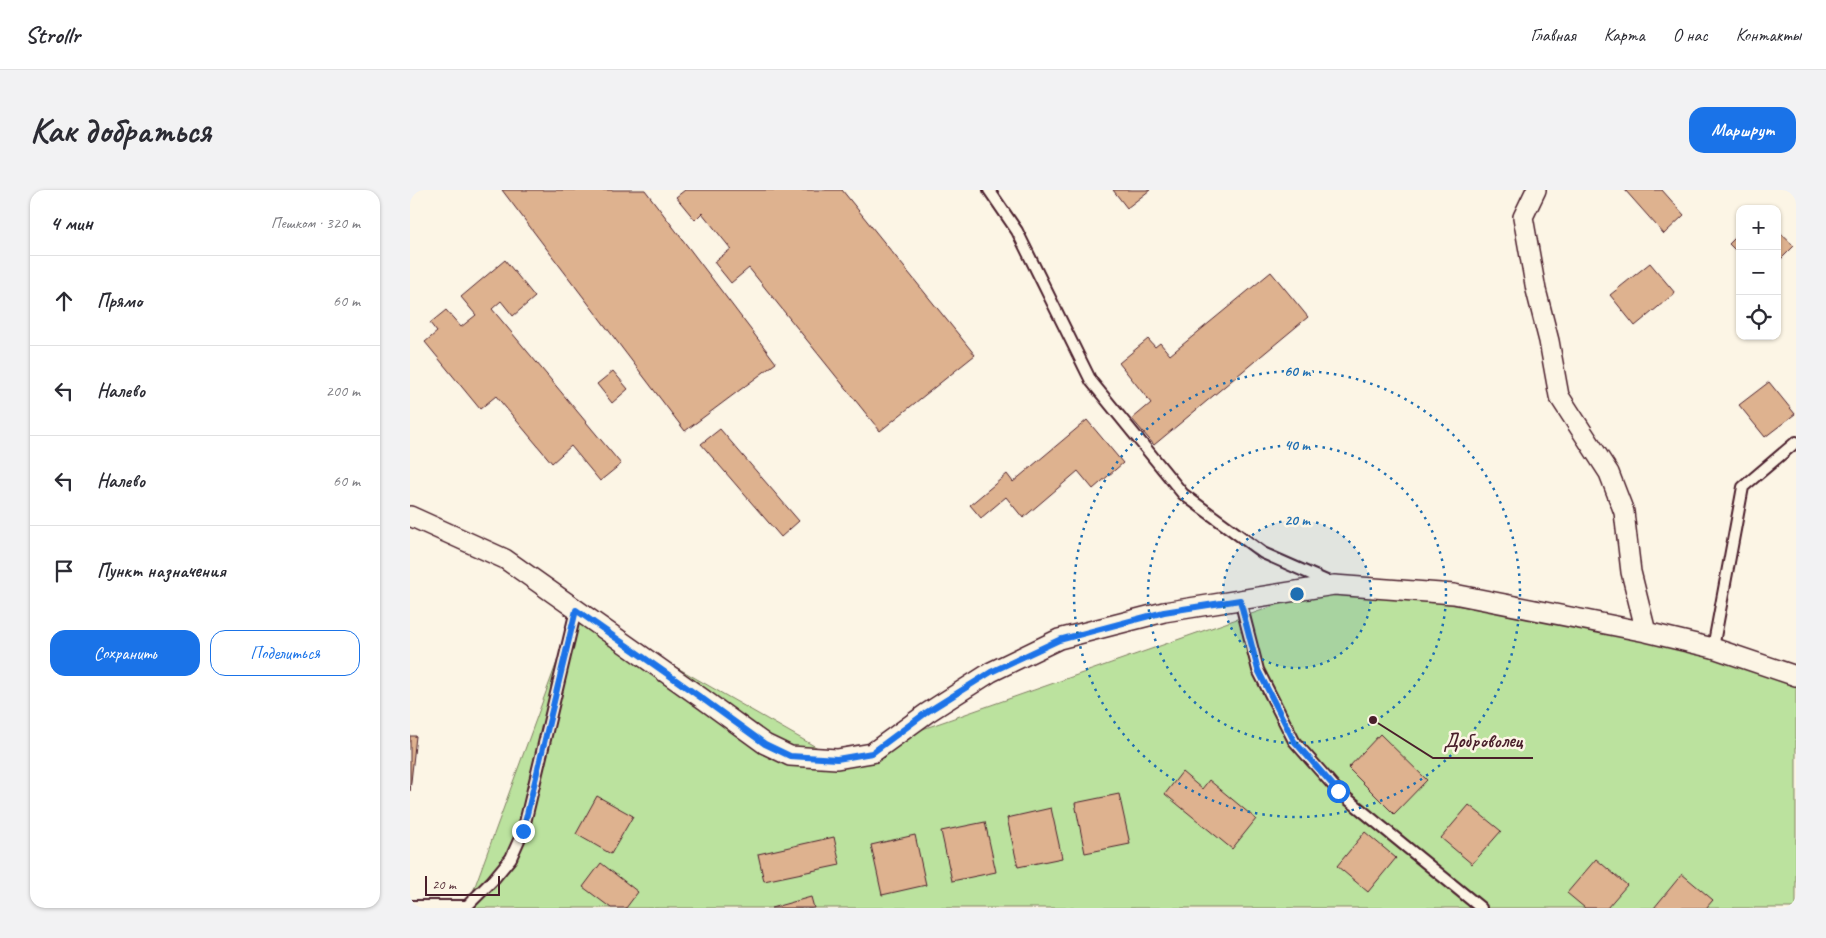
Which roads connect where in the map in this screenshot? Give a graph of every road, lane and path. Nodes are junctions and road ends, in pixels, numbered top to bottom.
1 (989, 190) edge
2 (1536, 190) edge
3 (1796, 442) edge
4 (410, 516) edge
5 (1334, 585) junction
6 (1240, 600) junction
7 (576, 610) junction
8 (1646, 632) junction
9 (1713, 648) junction
10 (1796, 676) edge
11 (410, 906) edge
12 (467, 907) edge
13 (1481, 908) edge

1 - 5 lane
2 - 8 street
3 - 9 lane
4 - 7 street
5 - 6 street
5 - 8 street
6 - 7 street
6 - 13 lane
7 - 12 lane
8 - 9 street
9 - 10 street
11 - 12 lane

